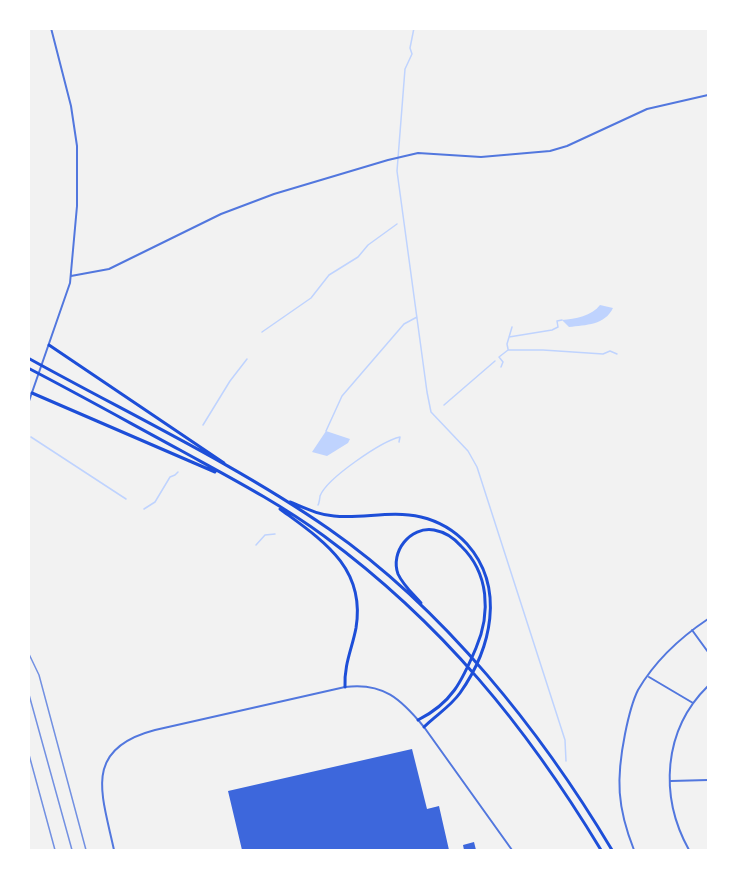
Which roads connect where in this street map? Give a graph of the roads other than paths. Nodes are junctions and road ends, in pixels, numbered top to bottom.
1 (51, 28) edge
2 (708, 95) edge
3 (71, 276) junction
4 (49, 345) junction
5 (28, 358) edge
6 (28, 368) edge
7 (32, 393) junction
8 (28, 404) edge
9 (241, 475) junction
10 (231, 478) junction
11 (259, 494) junction
12 (281, 497) junction
13 (708, 619) edge
14 (446, 629) junction
15 (692, 630) junction
16 (708, 652) edge
17 (648, 677) junction
18 (708, 686) edge
19 (345, 687) junction
20 (693, 703) junction
21 (418, 720) junction
22 (424, 727) junction
23 (708, 780) edge
24 (671, 781) junction
25 (114, 850) edge
26 (512, 850) edge
27 (601, 850) edge
28 (612, 850) edge
29 (634, 850) edge
30 (689, 850) edge

1 - 3 street
2 - 3 street
3 - 4 street
4 - 7 street
4 - 9 highway
5 - 9 highway
6 - 10 highway
7 - 8 street
7 - 10 highway
9 - 12 highway
10 - 11 highway
11 - 19 highway
11 - 27 highway
12 - 14 highway
12 - 22 highway
13 - 15 street
14 - 21 highway
14 - 28 highway
15 - 16 street
15 - 17 street
17 - 20 street
17 - 29 street
18 - 20 street
19 - 21 street
19 - 25 street
20 - 24 street
21 - 22 street
22 - 26 street
23 - 24 street
24 - 30 street

